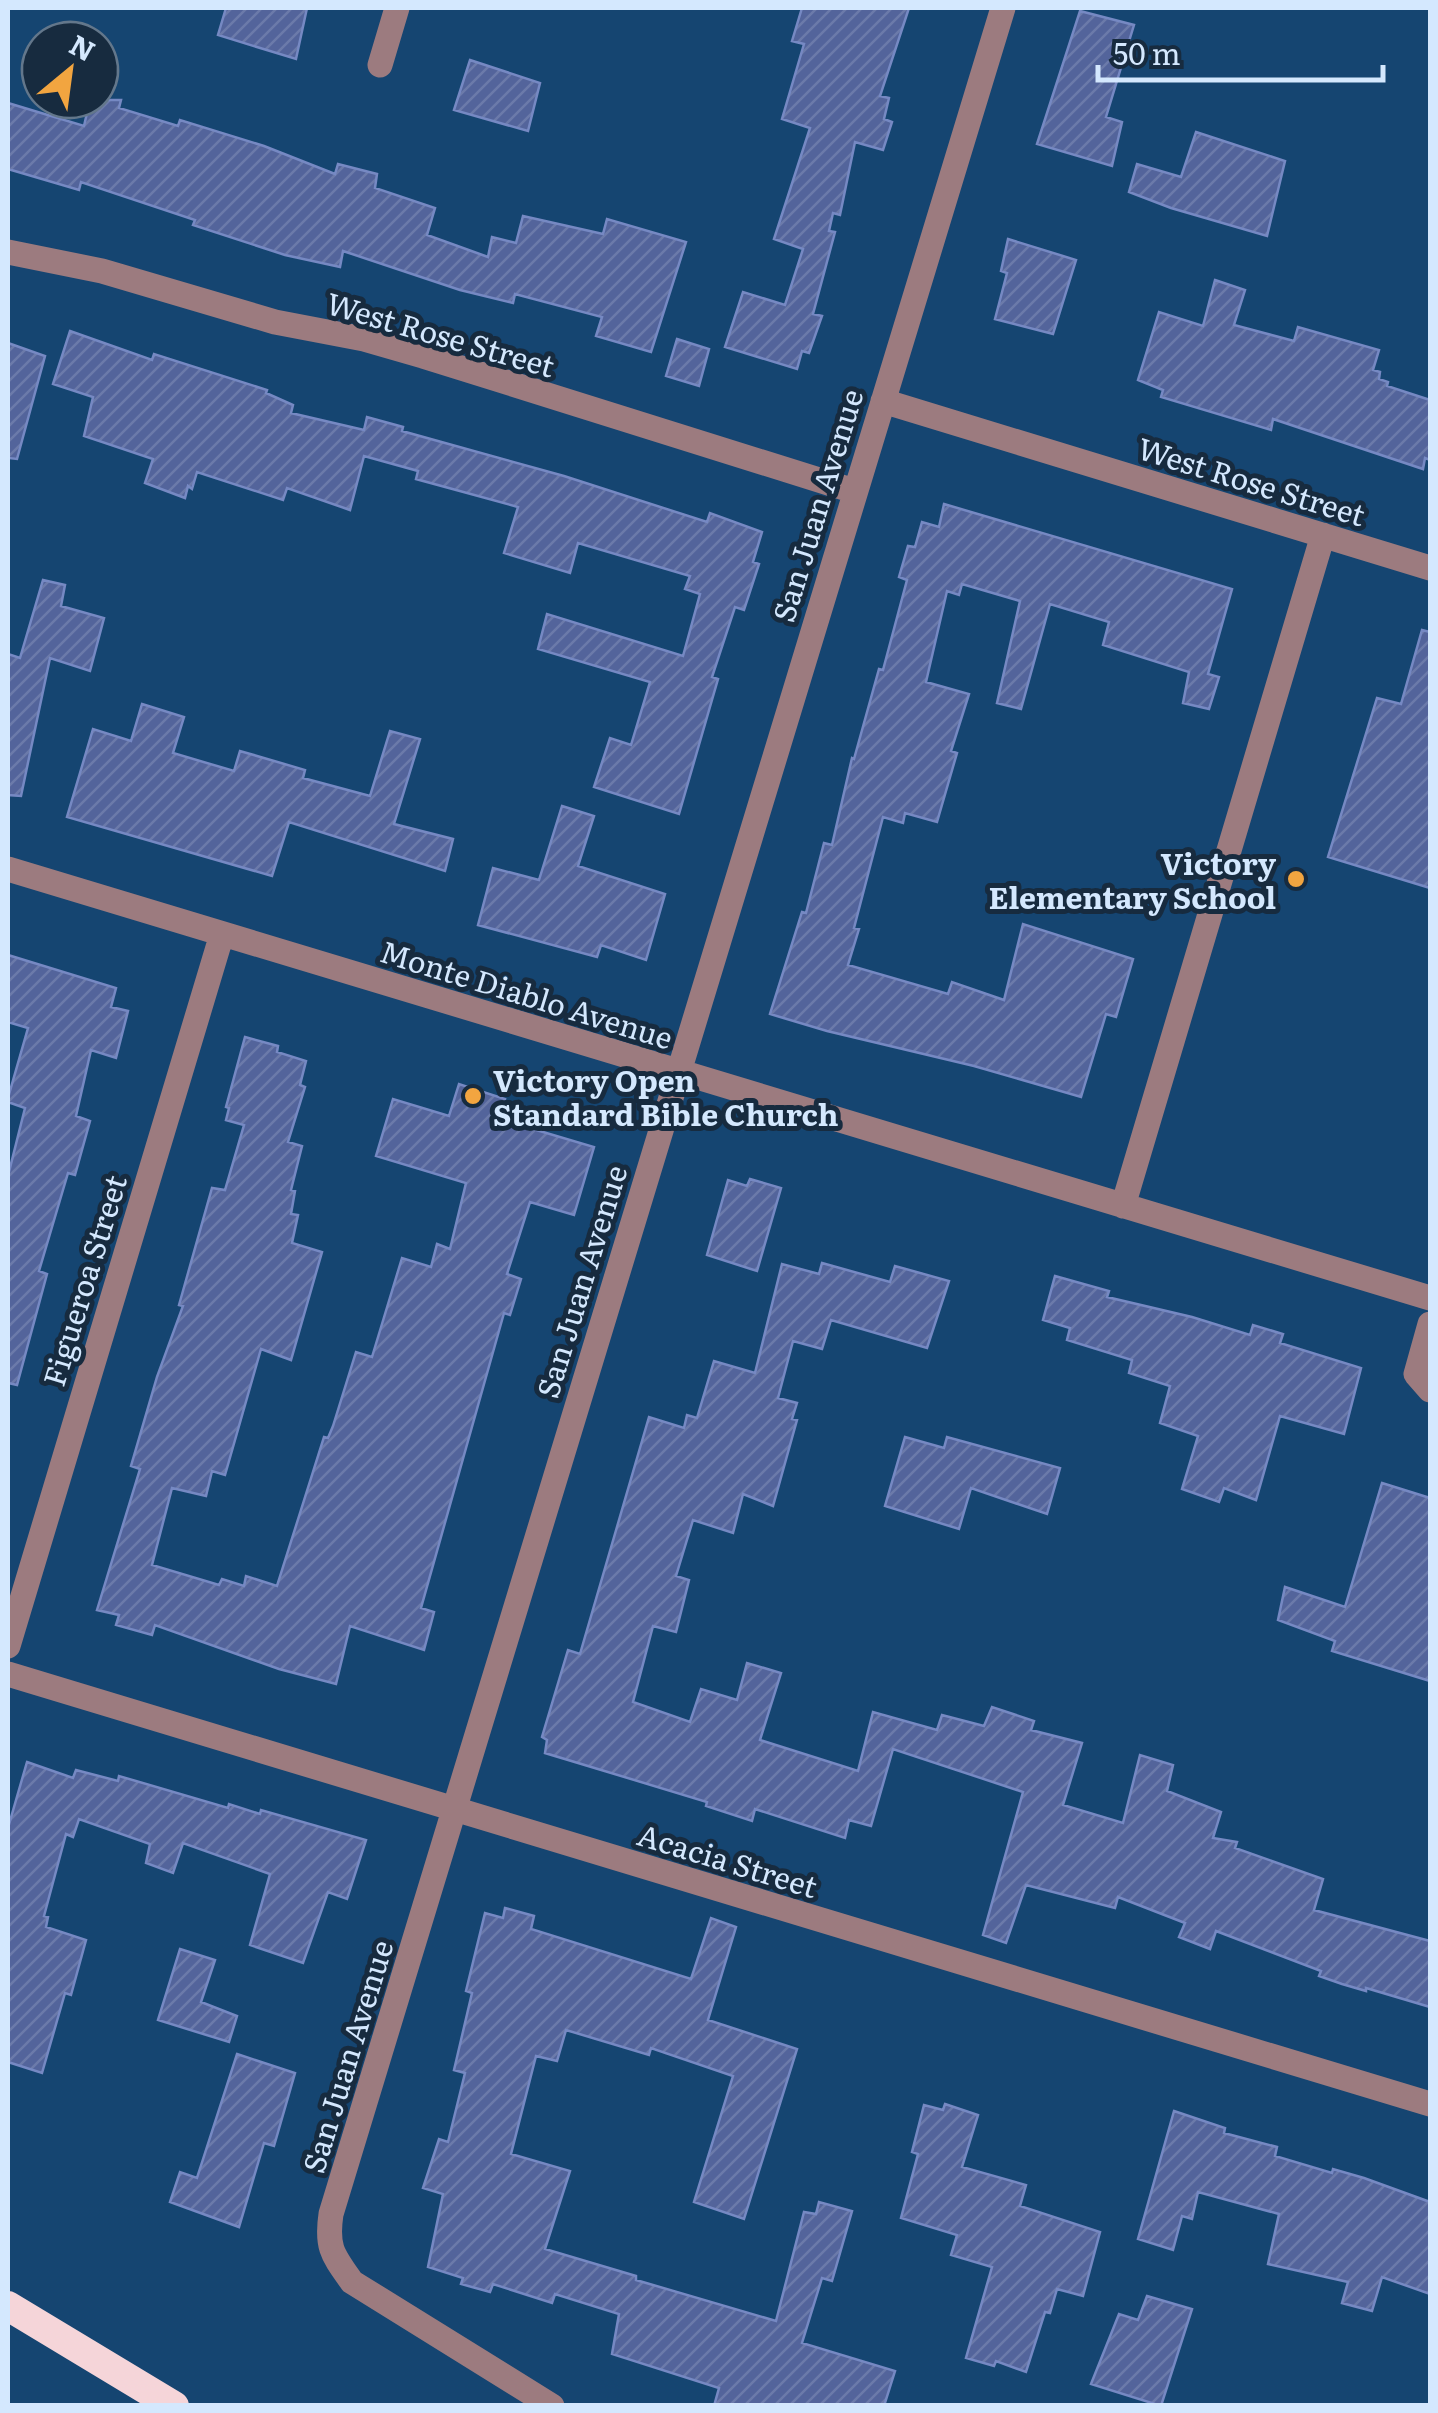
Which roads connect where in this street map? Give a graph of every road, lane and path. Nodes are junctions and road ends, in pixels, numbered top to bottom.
1 (397, 8) edge
2 (1003, 8) edge
3 (380, 65) dead end
4 (8, 252) edge
5 (883, 402) junction
6 (854, 490) junction
7 (1323, 535) junction
8 (1430, 568) edge
9 (8, 869) edge
10 (222, 934) junction
11 (676, 1072) junction
12 (1124, 1206) junction
13 (1430, 1298) edge
14 (1430, 1324) edge
15 (1430, 1390) edge
16 (8, 1646) edge
17 (8, 1674) edge
18 (455, 1810) junction
19 (1430, 2104) edge
20 (8, 2306) edge
21 (174, 2406) edge
22 (552, 2406) edge

1 - 3 street
2 - 5 street, San Juan Avenue
4 - 6 street, West Rose Street
5 - 6 street, San Juan Avenue
5 - 7 street, West Rose Street
6 - 11 street, San Juan Avenue
7 - 8 street, West Rose Street
7 - 12 street
9 - 10 street, Monte Diablo Avenue
10 - 11 street, Monte Diablo Avenue
10 - 16 street, Figueroa Street
11 - 12 street, Monte Diablo Avenue
11 - 18 street, San Juan Avenue
12 - 13 street, Monte Diablo Avenue
14 - 15 street
17 - 18 street, Acacia Street
18 - 19 street, Acacia Street
18 - 22 street, San Juan Avenue
20 - 21 highway

